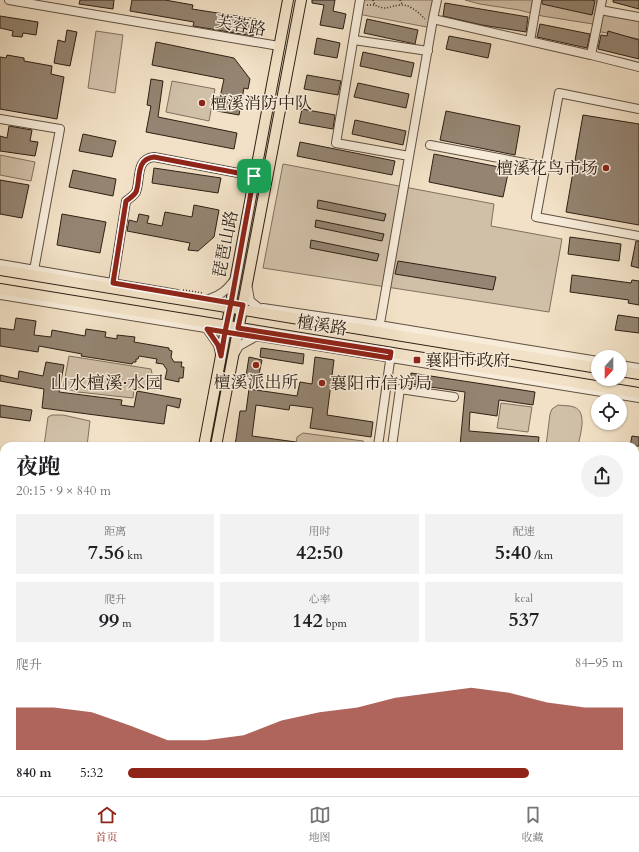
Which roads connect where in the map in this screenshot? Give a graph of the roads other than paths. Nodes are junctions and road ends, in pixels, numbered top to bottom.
1 (9, 0) edge
2 (288, 0) edge
3 (301, 0) edge
4 (360, 0) edge
5 (437, 0) edge
6 (538, 0) edge
7 (602, 0) edge
8 (600, 10) junction
9 (639, 17) edge
10 (433, 22) junction
11 (354, 40) junction
12 (530, 41) junction
13 (279, 46) junction
14 (428, 52) junction
15 (591, 55) junction
16 (639, 67) edge
17 (639, 109) edge
18 (0, 118) edge
19 (430, 145) dead end
20 (409, 156) junction
21 (546, 167) junction
22 (254, 176) junction
23 (639, 236) edge
24 (0, 264) edge
25 (0, 270) edge
26 (34, 270) junction
27 (235, 279) junction
28 (113, 283) junction
29 (247, 283) junction
30 (0, 289) edge
31 (0, 295) edge
32 (209, 299) junction
33 (230, 305) junction
34 (243, 307) junction
35 (258, 308) junction
36 (379, 328) junction
37 (207, 329) junction
38 (226, 329) junction
39 (238, 331) junction
40 (255, 337) junction
41 (391, 355) junction
42 (221, 356) junction
43 (233, 358) junction
44 (591, 360) edge
45 (627, 366) edge
46 (591, 367) edge
47 (639, 368) edge
48 (627, 372) edge
49 (639, 374) edge
50 (639, 393) edge
51 (454, 397) dead end
52 (639, 398) edge
53 (205, 442) edge
54 (217, 442) edge
55 (379, 442) edge
56 (393, 442) edge

1 - 13 street, 芙蓉路
2 - 13 main road, 琵琶山路
3 - 29 main road, 琵琶山路
4 - 11 street
5 - 10 street
6 - 12 street
7 - 8 street
8 - 9 street
8 - 15 street
10 - 12 street
10 - 14 street
11 - 14 street
11 - 20 street
12 - 15 street
13 - 22 main road, 琵琶山路
14 - 20 street
15 - 16 street
17 - 21 street
18 - 26 street
19 - 21 street
20 - 36 street
21 - 23 street
22 - 27 main road, 琵琶山路
22 - 28 street
24 - 26 street
25 - 33 main road, 檀溪路
26 - 28 street
27 - 32 street
27 - 33 main road, 琵琶山路
28 - 32 street
29 - 34 main road, 琵琶山路
29 - 35 street
30 - 38 main road, 檀溪路
31 - 37 street
32 - 33 street
33 - 34 main road, 檀溪路
33 - 38 main road, 琵琶山路
34 - 35 street
34 - 36 main road, 檀溪路
34 - 39 main road, 琵琶山路
35 - 36 street
36 - 44 street
36 - 46 main road, 檀溪路
37 - 38 street
37 - 42 street
38 - 39 main road, 檀溪路
38 - 42 main road, 琵琶山路
39 - 40 street
39 - 41 main road, 檀溪路
39 - 43 main road, 琵琶山路
40 - 41 street
40 - 43 street
41 - 50 main road, 檀溪路
41 - 52 street
41 - 55 street
42 - 53 main road, 琵琶山路
43 - 54 main road, 琵琶山路
45 - 47 street
48 - 49 main road
51 - 56 street

